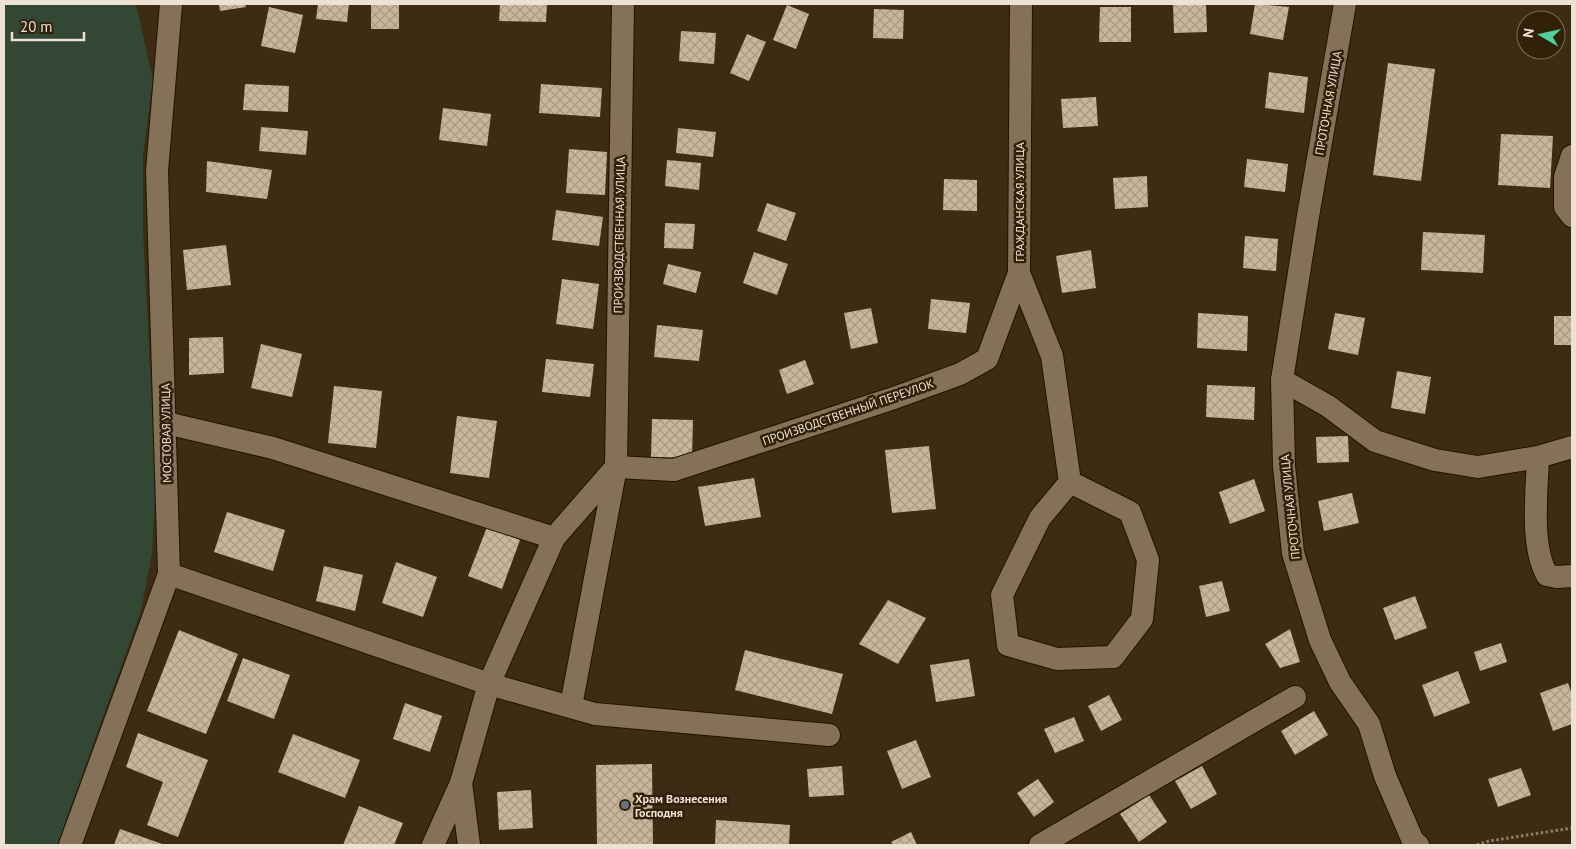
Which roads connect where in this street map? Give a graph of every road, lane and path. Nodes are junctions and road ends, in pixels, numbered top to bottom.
1 (171, 4) edge
2 (623, 4) edge
3 (1021, 4) edge
4 (1345, 4) edge
5 (1572, 156) edge
6 (1572, 216) edge
7 (1019, 273) junction
8 (1282, 380) junction
9 (166, 423) junction
10 (1572, 447) edge
11 (1538, 457) junction
12 (616, 467) junction
13 (1070, 482) junction
14 (554, 538) junction
15 (168, 574) junction
16 (1572, 576) edge
17 (489, 684) junction
18 (1295, 697) dead end
19 (571, 706) junction
20 (829, 736) dead end
21 (461, 783) junction
22 (1572, 828) edge
23 (70, 845) edge
24 (433, 845) edge
25 (468, 845) edge
26 (1040, 845) edge
27 (1418, 845) edge
28 (1477, 845) edge

1 - 9 street, МОСТОВАЯ УЛИЦА
2 - 12 street, ПРОИЗВОДСТВЕННАЯ УЛИЦА
3 - 7 street, ГРАЖДАНСКАЯ УЛИЦА
4 - 8 street, ПРОТОЧНАЯ УЛИЦА
5 - 6 street
7 - 12 street, ПРОИЗВОДСТВЕННЫЙ ПЕРЕУЛОК
7 - 13 street, ГРАЖДАНСКАЯ УЛИЦА
8 - 11 street
8 - 27 street, ПРОТОЧНАЯ УЛИЦА
9 - 14 street
9 - 15 street, МОСТОВАЯ УЛИЦА
10 - 11 street
11 - 16 street
12 - 14 street
12 - 19 street, ПРОИЗВОДСТВЕННАЯ УЛИЦА
13 - 13 street
14 - 17 street
15 - 17 street
15 - 23 street, МОСТОВАЯ УЛИЦА
17 - 19 street
17 - 21 street
18 - 26 street
19 - 20 street
21 - 24 street
21 - 25 street
22 - 28 path

